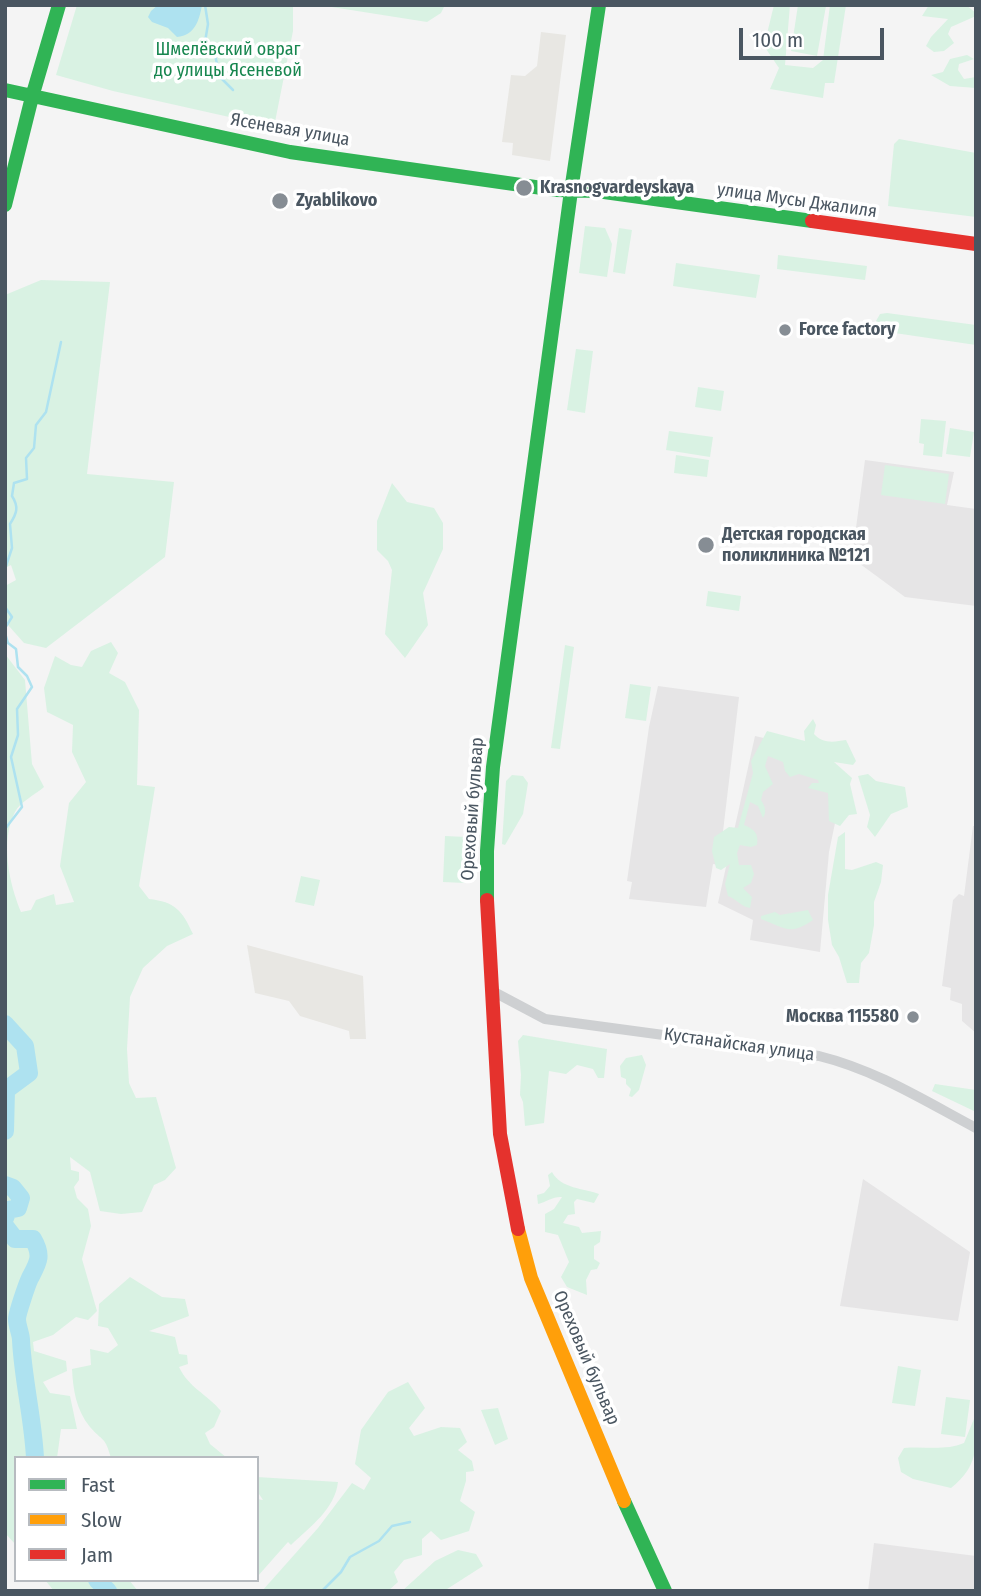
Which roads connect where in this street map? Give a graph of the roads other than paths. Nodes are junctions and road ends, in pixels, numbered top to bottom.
1 (59, 5) edge
2 (599, 5) edge
3 (5, 90) edge
4 (32, 97) junction
5 (571, 191) junction
6 (5, 205) edge
7 (976, 244) edge
8 (494, 992) junction
9 (976, 1128) edge
10 (665, 1591) edge

1 - 4 street
2 - 5 street, Ореховый бульвар
3 - 4 street, Ясеневая улица
4 - 5 street, Ясеневая улица
4 - 6 street
5 - 7 street, улица Мусы Джалиля
5 - 8 street, Ореховый бульвар
8 - 9 street, Кустанайская улица
8 - 10 street, Ореховый бульвар

